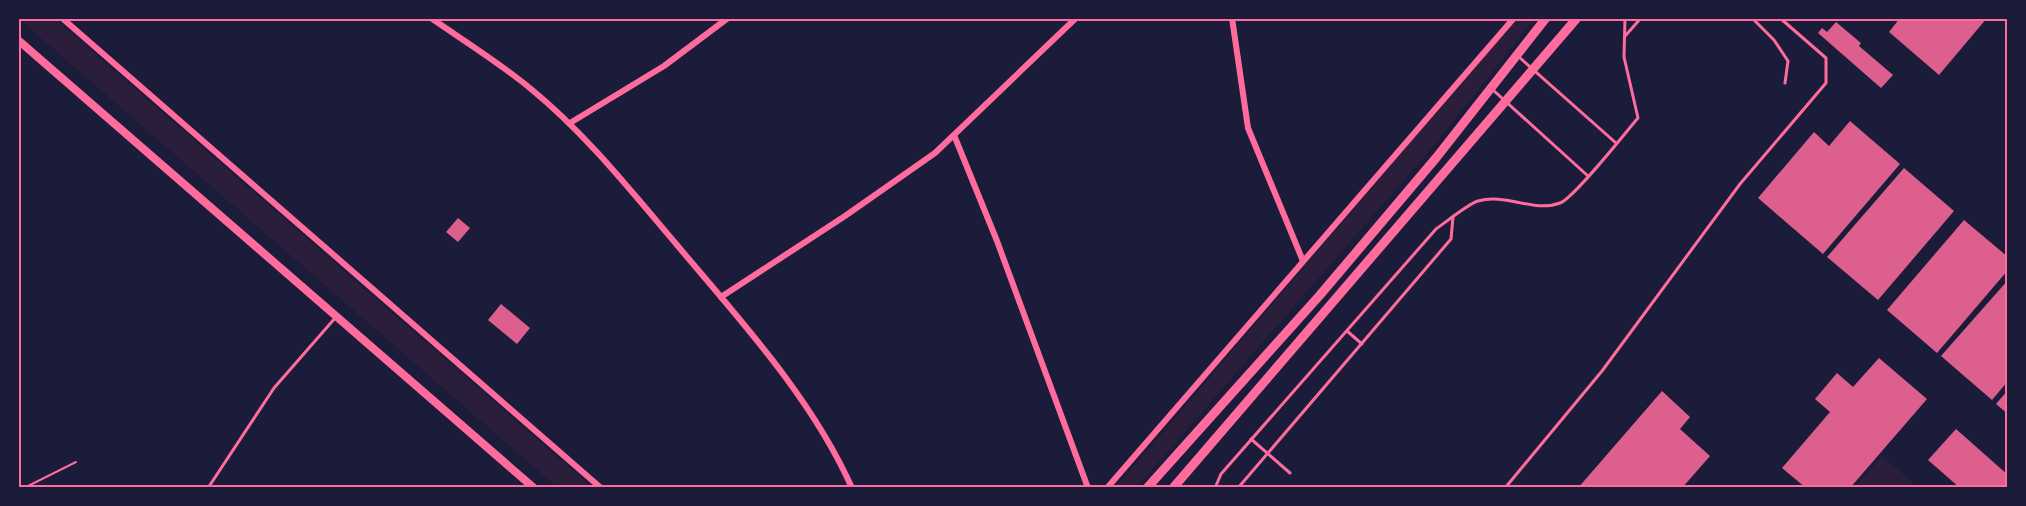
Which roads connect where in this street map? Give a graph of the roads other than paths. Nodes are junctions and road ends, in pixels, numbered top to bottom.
1 (62, 18) edge
2 (431, 18) edge
3 (728, 18) edge
4 (1076, 18) edge
5 (1232, 18) edge
6 (1514, 18) edge
7 (1546, 18) edge
8 (1578, 18) edge
9 (1625, 18) edge
10 (1641, 18) edge
11 (1752, 18) edge
12 (1780, 18) edge
13 (1626, 35) junction
14 (18, 40) edge
15 (1517, 56) junction
16 (1533, 70) junction
17 (1785, 83) dead end
18 (1491, 89) junction
19 (1506, 100) junction
20 (570, 123) junction
21 (954, 135) junction
22 (1616, 143) junction
23 (1588, 176) junction
24 (1453, 218) junction
25 (1303, 261) junction
26 (721, 297) junction
27 (336, 317) junction
28 (1347, 331) junction
29 (1362, 344) junction
30 (1251, 439) junction
31 (1268, 453) junction
32 (1290, 473) dead end
33 (208, 488) edge
34 (534, 488) edge
35 (601, 488) edge
36 (852, 488) edge
37 (1088, 488) edge
38 (1107, 488) edge
39 (1147, 488) edge
40 (1173, 488) edge
41 (1215, 488) edge
42 (1238, 488) edge
43 (1505, 488) edge

1 - 35 street
2 - 20 street
3 - 20 street
4 - 21 street
5 - 25 street
6 - 25 street
7 - 15 main road
8 - 16 main road
9 - 13 lane
10 - 13 lane
11 - 17 lane
12 - 43 lane
13 - 22 lane
14 - 27 street
15 - 16 lane
15 - 18 main road
16 - 19 main road
16 - 22 lane
18 - 19 lane
18 - 39 main road
19 - 23 lane
19 - 40 main road
20 - 26 street
21 - 26 street
21 - 37 street
22 - 23 lane
23 - 24 lane
24 - 28 lane
24 - 29 lane
25 - 38 street
26 - 36 street
27 - 33 lane
27 - 34 street
28 - 29 lane
28 - 30 lane
29 - 31 lane
30 - 31 lane
30 - 41 lane
31 - 32 lane
31 - 42 lane

